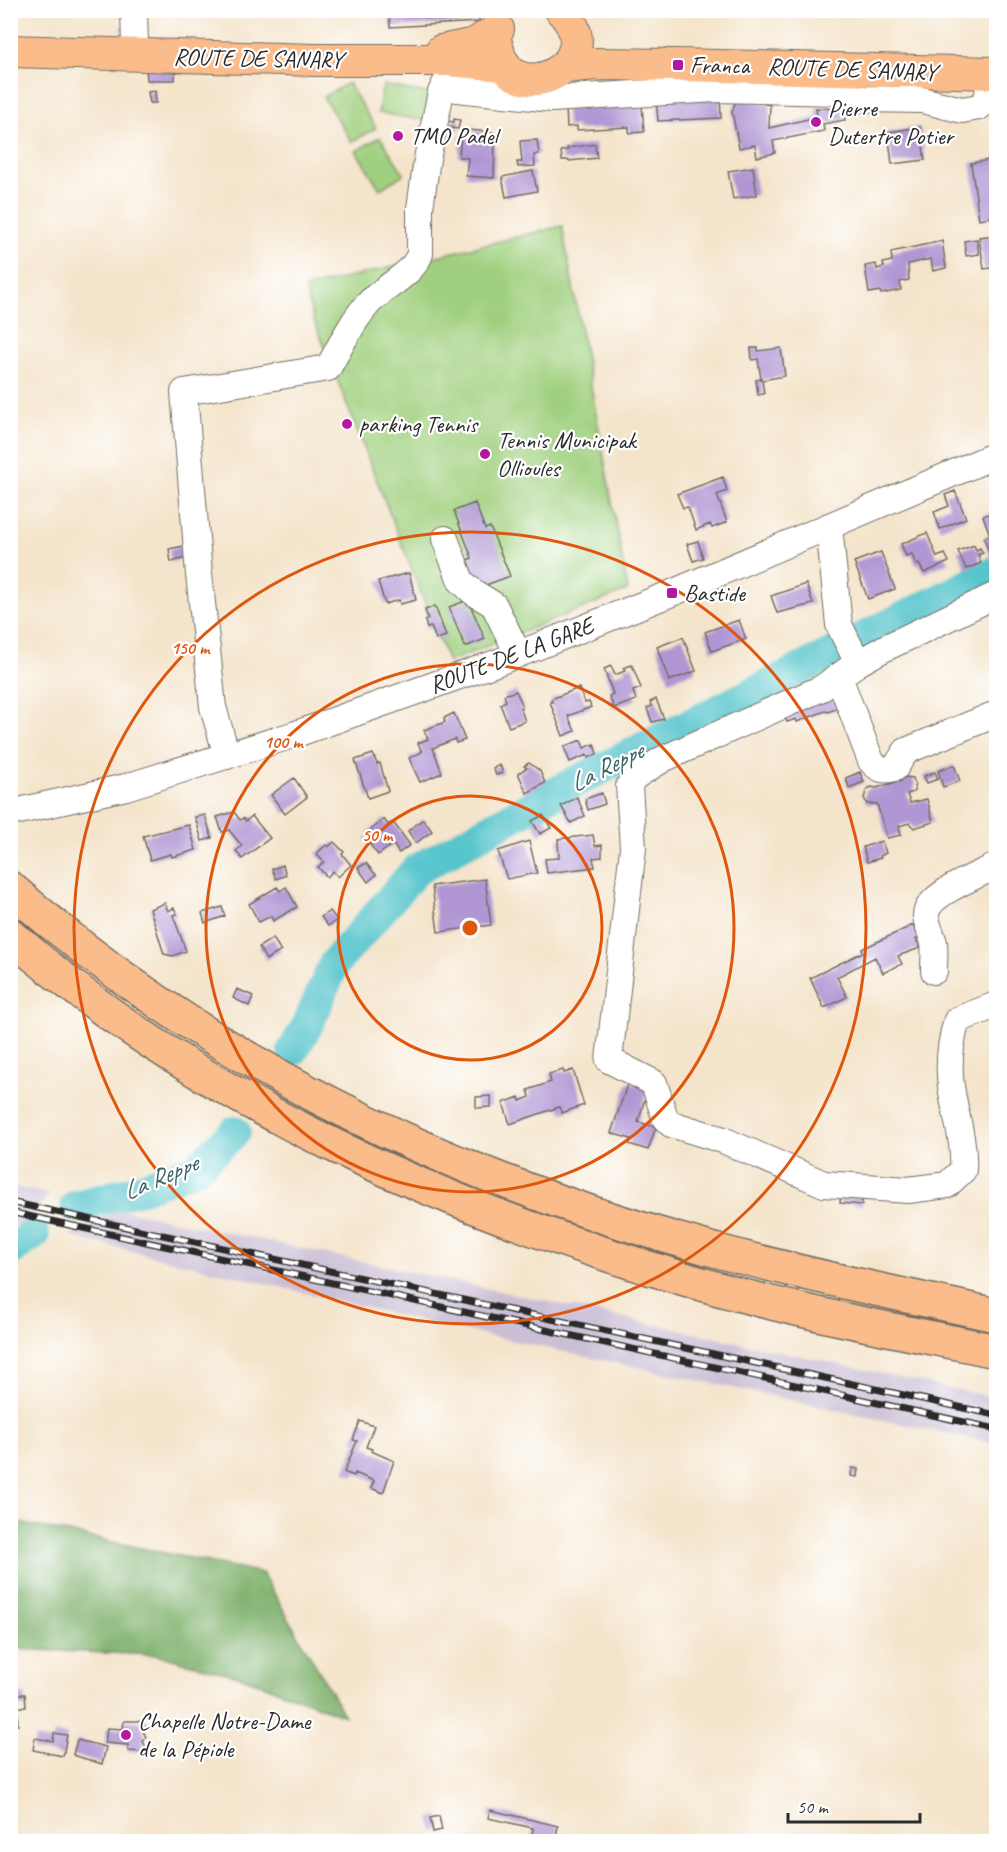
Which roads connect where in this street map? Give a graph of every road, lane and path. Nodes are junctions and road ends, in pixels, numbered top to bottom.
1 (134, 10) edge
2 (504, 17) edge
3 (567, 20) edge
4 (10, 43) edge
5 (135, 45) junction
6 (10, 51) edge
7 (505, 65) junction
8 (672, 65) junction
9 (565, 67) junction
10 (447, 70) junction
11 (993, 73) edge
12 (639, 79) junction
13 (996, 455) edge
14 (829, 526) junction
15 (446, 539) dead end
16 (996, 595) edge
17 (518, 654) junction
18 (848, 670) junction
19 (996, 714) edge
20 (227, 756) junction
21 (10, 813) edge
22 (996, 866) edge
23 (10, 888) edge
24 (10, 935) edge
25 (934, 971) dead end
26 (996, 1005) edge
27 (996, 1315) edge
28 (996, 1351) edge

1 - 5 street
2 - 5 main road, ROUTE DE SANARY
2 - 7 main road, ROUTE DE SANARY
3 - 8 main road, ROUTE DE SANARY
3 - 9 main road, ROUTE DE SANARY
4 - 5 main road, ROUTE DE SANARY
6 - 10 main road, ROUTE DE SANARY
7 - 9 main road, ROUTE DE SANARY
7 - 10 main road, ROUTE DE SANARY
8 - 11 main road, ROUTE DE SANARY
8 - 12 main road, ROUTE DE SANARY
9 - 12 main road, ROUTE DE SANARY
10 - 12 street
10 - 20 street
11 - 12 street
13 - 14 street, ROUTE DE LA GARE
14 - 17 street, ROUTE DE LA GARE
14 - 18 street
15 - 17 street
16 - 18 street
17 - 20 street, ROUTE DE LA GARE
18 - 19 street
18 - 26 street
20 - 21 street, ROUTE DE LA GARE
22 - 25 street
23 - 27 highway
24 - 28 highway

